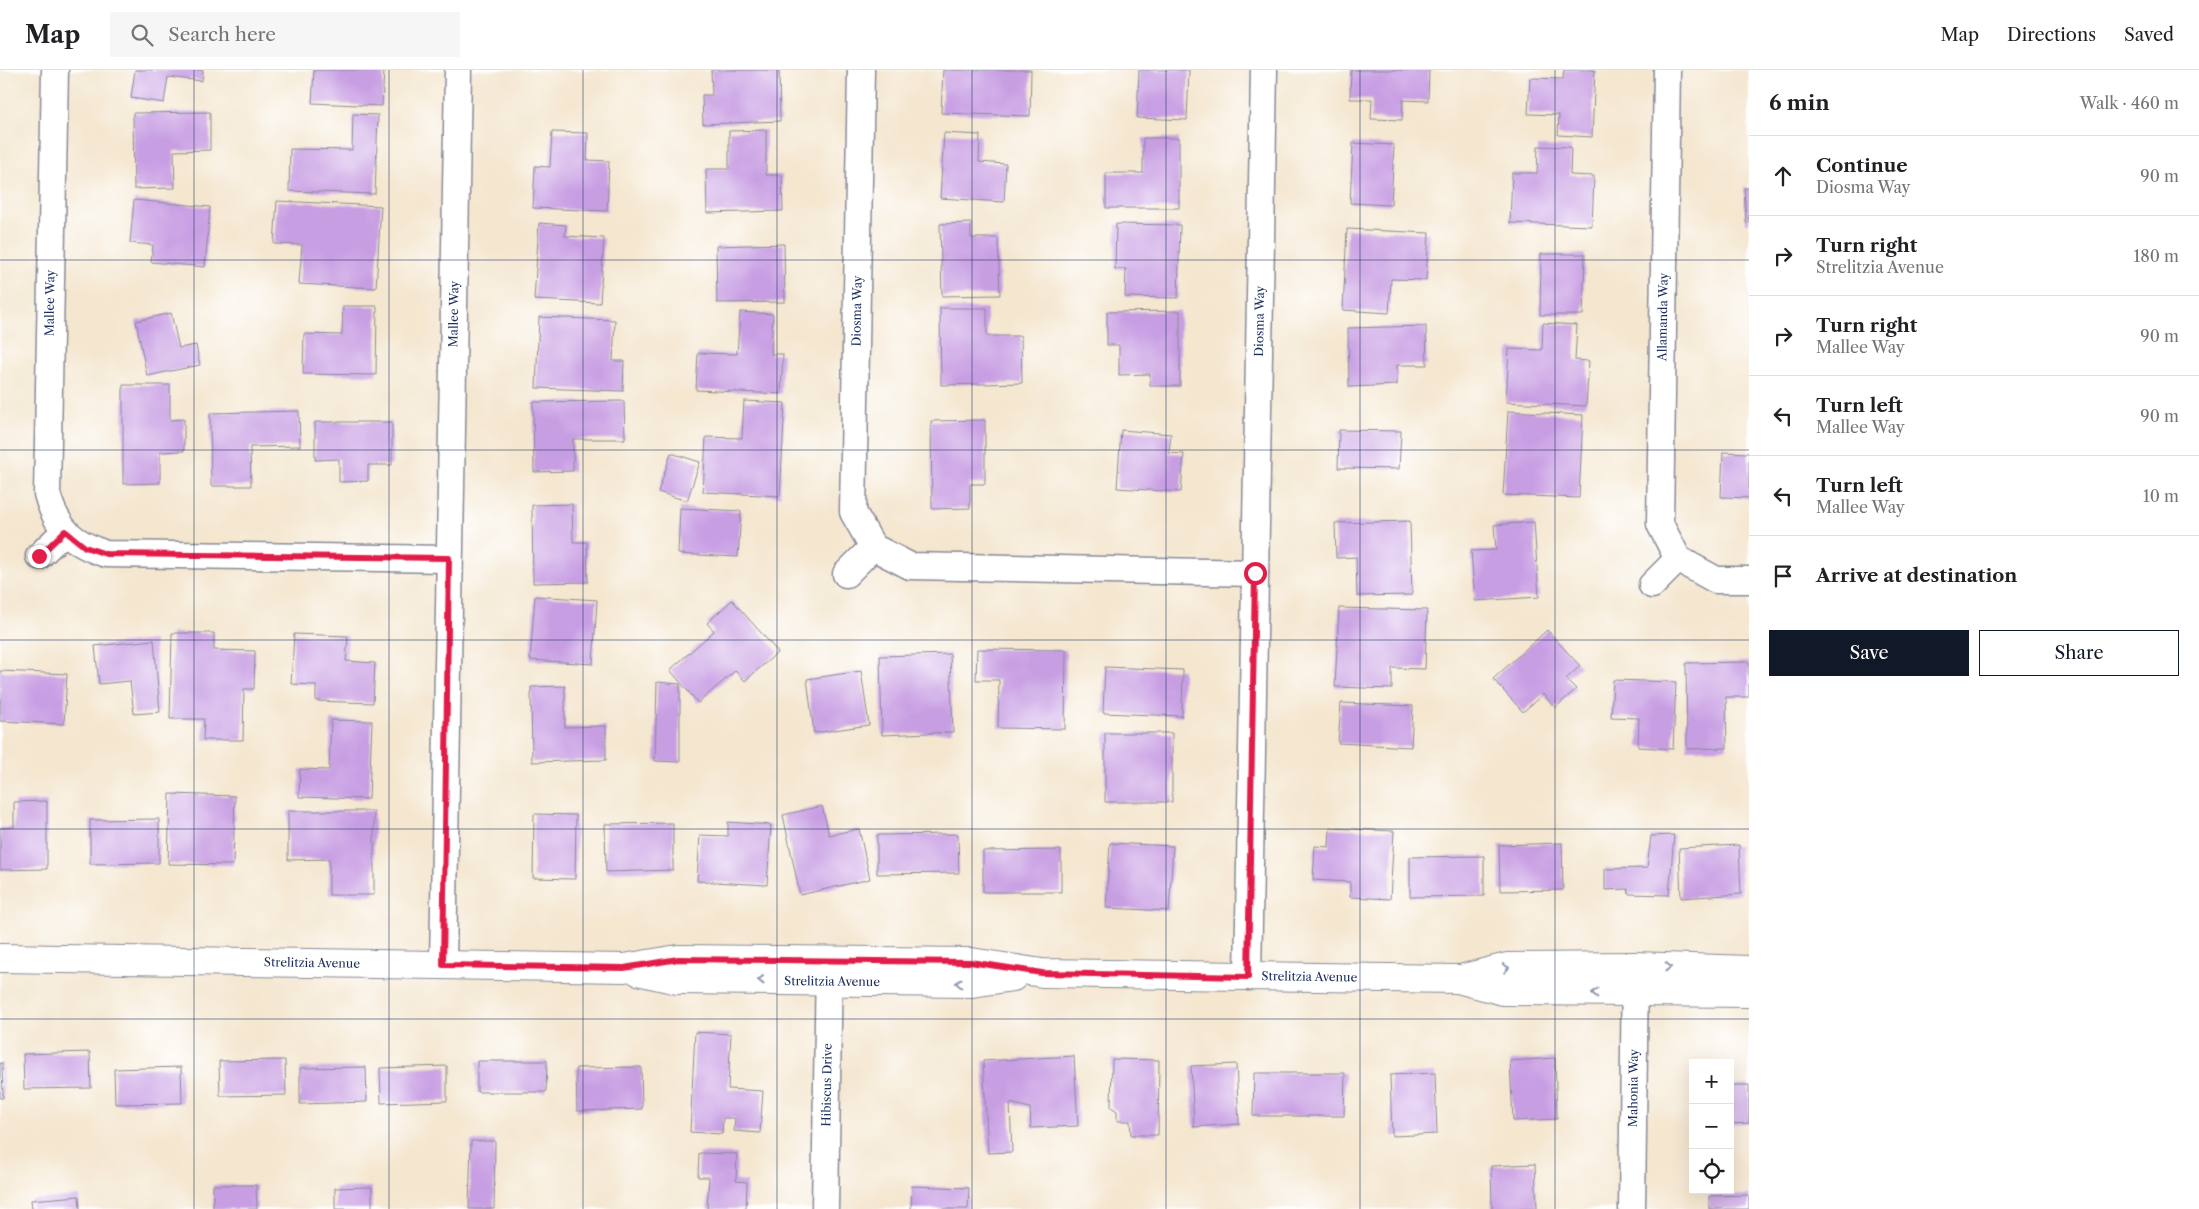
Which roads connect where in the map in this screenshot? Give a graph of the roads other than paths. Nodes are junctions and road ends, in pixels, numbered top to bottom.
1 (55, 70) edge
2 (458, 70) edge
3 (861, 70) edge
4 (1264, 70) edge
5 (1667, 70) edge
6 (65, 531) junction
7 (873, 547) junction
8 (39, 556) dead end
9 (449, 558) junction
10 (1678, 559) junction
11 (1255, 573) junction
12 (846, 574) dead end
13 (1749, 580) edge
14 (1652, 585) dead end
15 (0, 958) edge
16 (443, 965) junction
17 (1635, 966) junction
18 (1749, 970) edge
19 (829, 971) junction
20 (1248, 977) junction
21 (1458, 980) junction
22 (1635, 993) junction
23 (1749, 993) edge
24 (824, 1209) edge
25 (1632, 1209) edge

1 - 6 street, Mallee Way
2 - 9 street, Mallee Way
3 - 7 street, Diosma Way
4 - 11 street, Diosma Way
5 - 10 street, Allamanda Way
6 - 8 street
6 - 9 street, Mallee Way
7 - 11 street
7 - 12 street
9 - 16 street, Mallee Way
10 - 13 street
10 - 14 street
11 - 20 street, Diosma Way
15 - 16 street, Strelitzia Avenue
16 - 19 street, Strelitzia Avenue
17 -> 18 street, Strelitzia Avenue
21 -> 17 street, Strelitzia Avenue
17 - 22 street, Mahonia Way
19 - 20 street, Strelitzia Avenue
19 - 24 street, Hibiscus Drive
20 - 21 street, Strelitzia Avenue
22 -> 21 street, Strelitzia Avenue
22 - 23 street, Strelitzia Avenue
22 - 25 street, Mahonia Way

